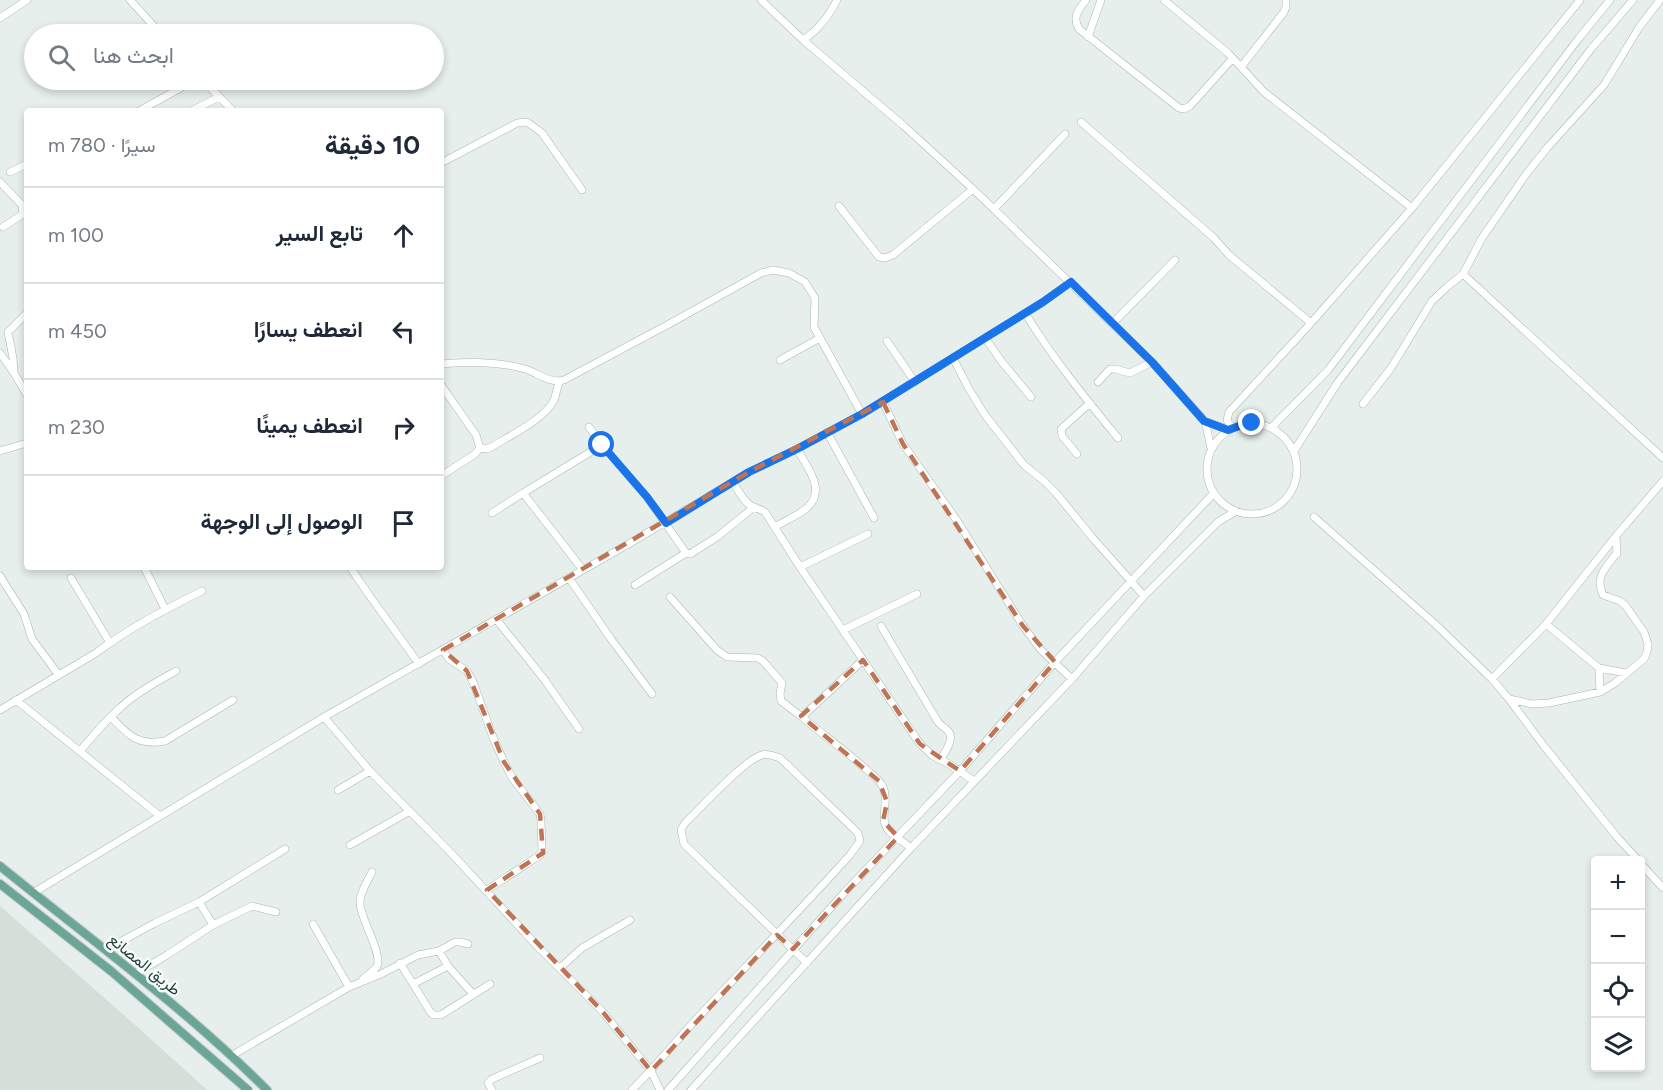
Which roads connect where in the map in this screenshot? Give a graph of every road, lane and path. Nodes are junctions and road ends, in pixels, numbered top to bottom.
1 (27, 0) edge
2 (130, 0) edge
3 (761, 0) edge
4 (837, 0) edge
5 (1086, 0) edge
6 (1101, 0) edge
7 (1164, 0) edge
8 (1286, 0) edge
9 (1580, 0) edge
10 (1610, 0) edge
11 (1633, 0) edge
12 (1660, 0) edge
13 (0, 18) edge
14 (152, 24) edge
15 (1088, 37) junction
16 (803, 40) junction
17 (1233, 58) junction
18 (1241, 67) junction
19 (177, 90) edge
20 (212, 90) edge
21 (219, 97) junction
22 (144, 108) edge
23 (197, 108) edge
24 (230, 108) edge
25 (1081, 122) dead end
26 (1065, 134) dead end
27 (444, 162) edge
28 (24, 165) edge
29 (10, 172) dead end
30 (0, 182) edge
31 (973, 189) junction
32 (582, 190) dead end
33 (839, 206) dead end
34 (1412, 208) junction
35 (994, 209) junction
36 (3, 227) dead end
37 (1175, 260) dead end
38 (1463, 274) junction
39 (1071, 282) junction
40 (1025, 313) junction
41 (24, 316) edge
42 (1113, 323) junction
43 (1311, 323) junction
44 (820, 338) junction
45 (986, 338) junction
46 (887, 341) dead end
47 (0, 353) edge
48 (953, 358) junction
49 (780, 360) dead end
50 (1152, 362) junction
51 (444, 363) edge
52 (14, 373) junction
53 (559, 382) junction
54 (915, 382) junction
55 (1098, 382) dead end
56 (444, 389) edge
57 (24, 390) edge
58 (1031, 397) dead end
59 (882, 402) junction
60 (1089, 403) junction
61 (1363, 404) dead end
62 (862, 414) junction
63 (1204, 421) junction
64 (589, 426) dead end
65 (1271, 428) junction
66 (1230, 429) junction
67 (827, 432) junction
68 (1118, 438) dead end
69 (24, 444) edge
70 (602, 445) junction
71 (480, 448) junction
72 (1211, 448) junction
73 (797, 449) junction
74 (0, 451) edge
75 (1294, 451) junction
76 (1077, 454) dead end
77 (1663, 458) edge
78 (444, 474) edge
79 (1663, 481) edge
80 (733, 482) junction
81 (523, 493) junction
82 (1213, 494) junction
83 (754, 507) junction
84 (1236, 511) junction
85 (492, 513) dead end
86 (1314, 517) dead end
87 (874, 518) dead end
88 (666, 523) junction
89 (775, 527) junction
90 (868, 534) dead end
91 (1616, 536) junction
92 (686, 554) junction
93 (800, 567) junction
94 (146, 570) edge
95 (352, 570) edge
96 (583, 570) junction
97 (0, 576) edge
98 (71, 578) dead end
99 (569, 578) junction
100 (1131, 581) junction
101 (635, 585) dead end
102 (202, 591) dead end
103 (917, 594) dead end
104 (1144, 596) junction
105 (670, 597) dead end
106 (165, 609) junction
107 (496, 620) junction
108 (1546, 624) junction
109 (881, 626) dead end
110 (843, 630) junction
111 (110, 643) junction
112 (443, 650) junction
113 (863, 660) junction
114 (1055, 662) junction
115 (419, 664) junction
116 (1599, 668) junction
117 (176, 671) dead end
118 (1626, 673) junction
119 (58, 674) junction
120 (1072, 679) junction
121 (1492, 680) junction
122 (1600, 692) junction
123 (652, 694) dead end
124 (1509, 699) junction
125 (16, 700) junction
126 (234, 700) dead end
127 (0, 710) edge
128 (111, 717) junction
129 (324, 717) junction
130 (802, 717) junction
131 (579, 729) dead end
132 (80, 751) junction
133 (940, 760) junction
134 (370, 771) junction
135 (960, 771) junction
136 (974, 781) junction
137 (338, 790) dead end
138 (410, 811) junction
139 (159, 816) junction
140 (898, 837) junction
141 (350, 845) dead end
142 (911, 848) junction
143 (285, 849) dead end
144 (1634, 856) edge
145 (0, 866) edge
146 (1645, 868) edge
147 (372, 872) dead end
148 (0, 884) edge
149 (1663, 888) edge
150 (487, 890) junction
151 (33, 893) junction
152 (199, 902) junction
153 (276, 912) dead end
154 (630, 920) dead end
155 (313, 924) dead end
156 (213, 925) junction
157 (777, 935) junction
158 (468, 944) dead end
159 (105, 950) junction
160 (793, 950) junction
161 (439, 951) junction
162 (400, 963) junction
163 (807, 963) junction
164 (448, 966) junction
165 (560, 968) junction
166 (135, 974) junction
167 (359, 983) junction
168 (413, 984) junction
169 (490, 984) dead end
170 (349, 987) junction
171 (474, 994) junction
172 (231, 1056) junction
173 (540, 1058) dead end
174 (651, 1071) junction
175 (248, 1090) edge
176 (267, 1090) edge
177 (492, 1090) edge
178 (632, 1090) edge
179 (660, 1090) edge
180 (668, 1090) edge
181 (691, 1090) edge

1 - 13 street
2 - 14 street
3 - 16 street
4 - 16 street
5 - 15 street
6 - 15 street
7 - 17 street
8 - 18 street
9 - 34 street
10 - 65 street
11 - 75 street
12 - 38 street
15 - 17 street
16 - 31 street
17 - 18 street
18 - 34 street
19 - 22 street
20 - 21 street
21 - 23 street
21 - 24 street
25 - 43 street
26 - 35 street
27 - 32 street
28 - 29 street
30 - 36 street
31 - 33 street
31 - 35 street
34 - 43 street
35 - 39 street
37 - 42 street
38 - 61 street
38 - 77 street
39 - 40 street
39 - 42 street
40 - 45 street
40 - 60 street
41 - 52 street
42 - 50 street
43 - 66 street
44 - 49 street
44 - 53 street
44 - 62 street
45 - 48 street
45 - 58 street
46 - 54 street
47 - 52 street
48 - 54 street
48 - 100 street
50 - 55 street
50 - 63 street
51 - 53 street
52 - 57 street
53 - 71 street
54 - 59 street
56 - 71 street
59 - 62 street
59 - 114 street
60 - 68 street
60 - 76 street
62 - 67 street
63 - 66 street
63 - 72 street
64 - 70 street
65 - 66 street
65 - 75 street
66 - 72 street
67 - 73 street
67 - 87 street
69 - 74 street
70 - 81 street
70 - 88 street
71 - 78 street
72 - 82 street
73 - 80 street
73 - 89 street
75 - 84 street
79 - 91 street
80 - 83 street
80 - 88 street
81 - 85 street
81 - 96 street
82 - 84 street
82 - 100 street
83 - 89 street
83 - 92 street
84 - 104 street
86 - 121 street
88 - 92 street
88 - 96 street
89 - 93 street
90 - 93 street
91 - 108 street
91 - 118 street
92 - 101 street
93 - 110 street
94 - 106 street
95 - 115 street
96 - 99 street
97 - 119 street
98 - 111 street
99 - 107 street
99 - 123 street
100 - 104 street
100 - 114 street
102 - 106 street
103 - 110 street
104 - 120 street
105 - 130 street
106 - 111 street
107 - 112 street
107 - 131 street
108 - 116 street
108 - 121 street
109 - 133 street
110 - 113 street
111 - 119 street
112 - 115 street
112 - 150 street
113 - 130 street
113 - 133 street
114 - 120 street
114 - 135 street
115 - 129 street
116 - 118 street
116 - 122 street
117 - 128 street
118 - 122 street
119 - 125 street
120 - 136 street
121 - 124 street
122 - 124 street
124 - 144 street
125 - 127 street
125 - 132 street
126 - 128 street
128 - 132 street
129 - 134 street
129 - 139 street
130 - 140 street
132 - 139 street
133 - 135 street
134 - 137 street
134 - 138 street
135 - 136 street
135 - 140 street
136 - 142 street
138 - 141 street
138 - 150 street
139 - 151 street
140 - 142 street
140 - 160 street
142 - 163 street
143 - 152 street
145 - 151 main road, طريق المصانع
146 - 149 street
147 - 167 street
148 - 175 main road, طريق المصانع
150 - 165 street
151 - 159 main road, طريق المصانع
152 - 156 street
152 - 159 street
153 - 156 street
154 - 165 street
155 - 170 street
156 - 166 street
157 - 157 street
157 - 160 street
157 - 174 street
158 - 161 street
159 - 166 main road, طريق المصانع
160 - 163 street
160 - 180 street
161 - 162 street
161 - 164 street
162 - 167 street
162 - 168 street
163 - 181 street
164 - 168 street
164 - 171 street
165 - 174 street
166 - 172 main road, طريق المصانع
167 - 170 street
168 - 171 street
169 - 171 street
170 - 172 street
172 - 176 main road, طريق المصانع
173 - 177 street
174 - 178 street
174 - 179 street

